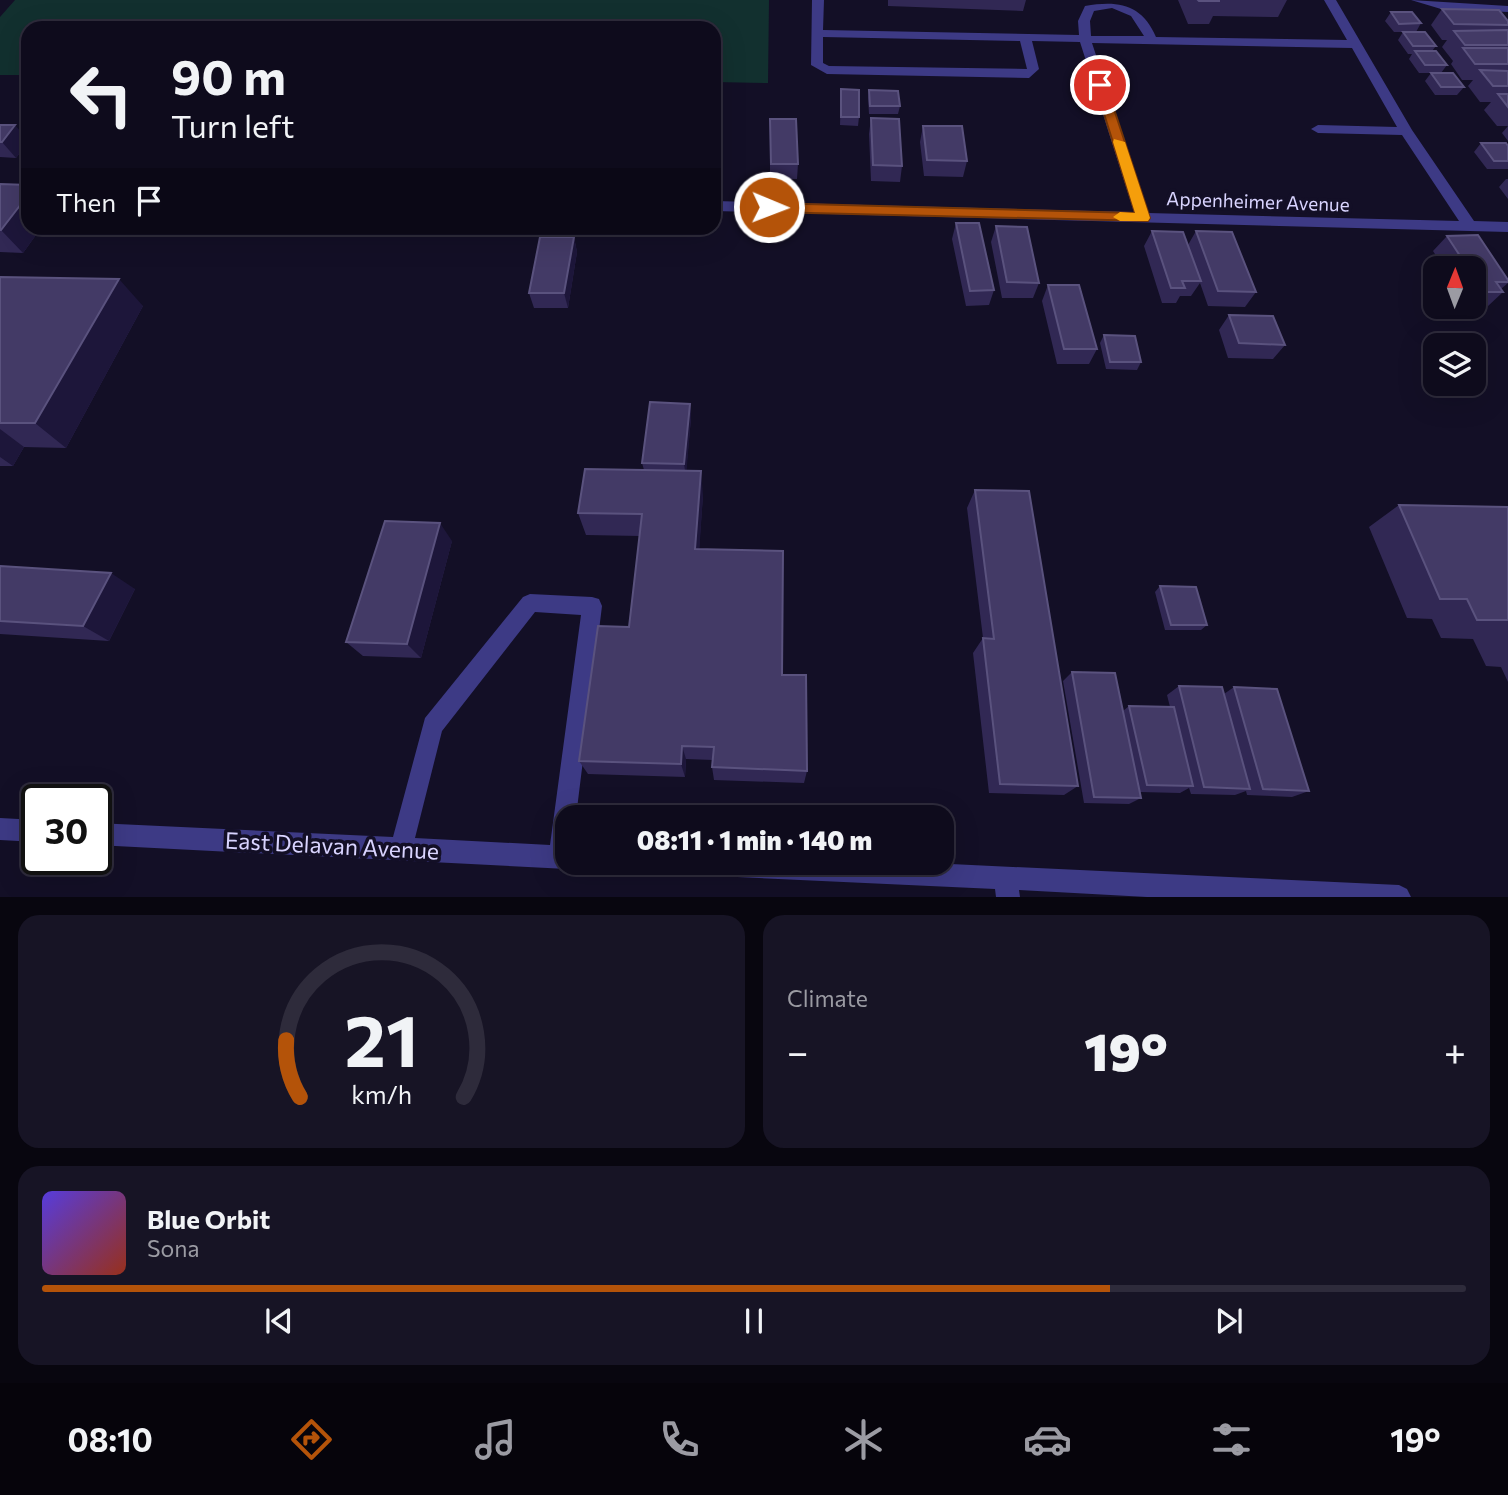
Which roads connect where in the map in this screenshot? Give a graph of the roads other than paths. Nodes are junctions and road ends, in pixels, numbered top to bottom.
1 (818, 0) edge
2 (1330, 0) edge
3 (1417, 0) edge
4 (1508, 9) edge
5 (817, 33) junction
6 (1025, 37) junction
7 (1085, 39) junction
8 (1151, 40) junction
9 (1355, 44) junction
10 (1318, 129) dead end
11 (1406, 131) junction
12 (721, 206) edge
13 (1143, 218) junction
14 (1471, 226) junction
15 (1508, 227) edge
16 (570, 805) edge
17 (0, 829) edge
18 (21, 830) edge
19 (112, 835) edge
20 (401, 848) junction
21 (555, 856) edge
22 (851, 875) edge
23 (1007, 887) edge
24 (1275, 893) edge
25 (1399, 897) edge

1 - 5 street
2 - 9 street
3 - 4 street
5 - 6 street
5 - 6 street
6 - 7 street
7 - 8 street
7 - 8 street
7 - 13 street
8 - 9 street
9 - 11 street
10 - 11 street
11 - 14 street
12 - 13 street, Appenheimer Avenue
13 - 14 street, Appenheimer Avenue
14 - 15 street, Appenheimer Avenue
16 - 20 street
17 - 18 street
19 - 20 street, East Delavan Avenue
20 - 21 street, East Delavan Avenue
22 - 23 street
23 - 24 street
24 - 25 street

